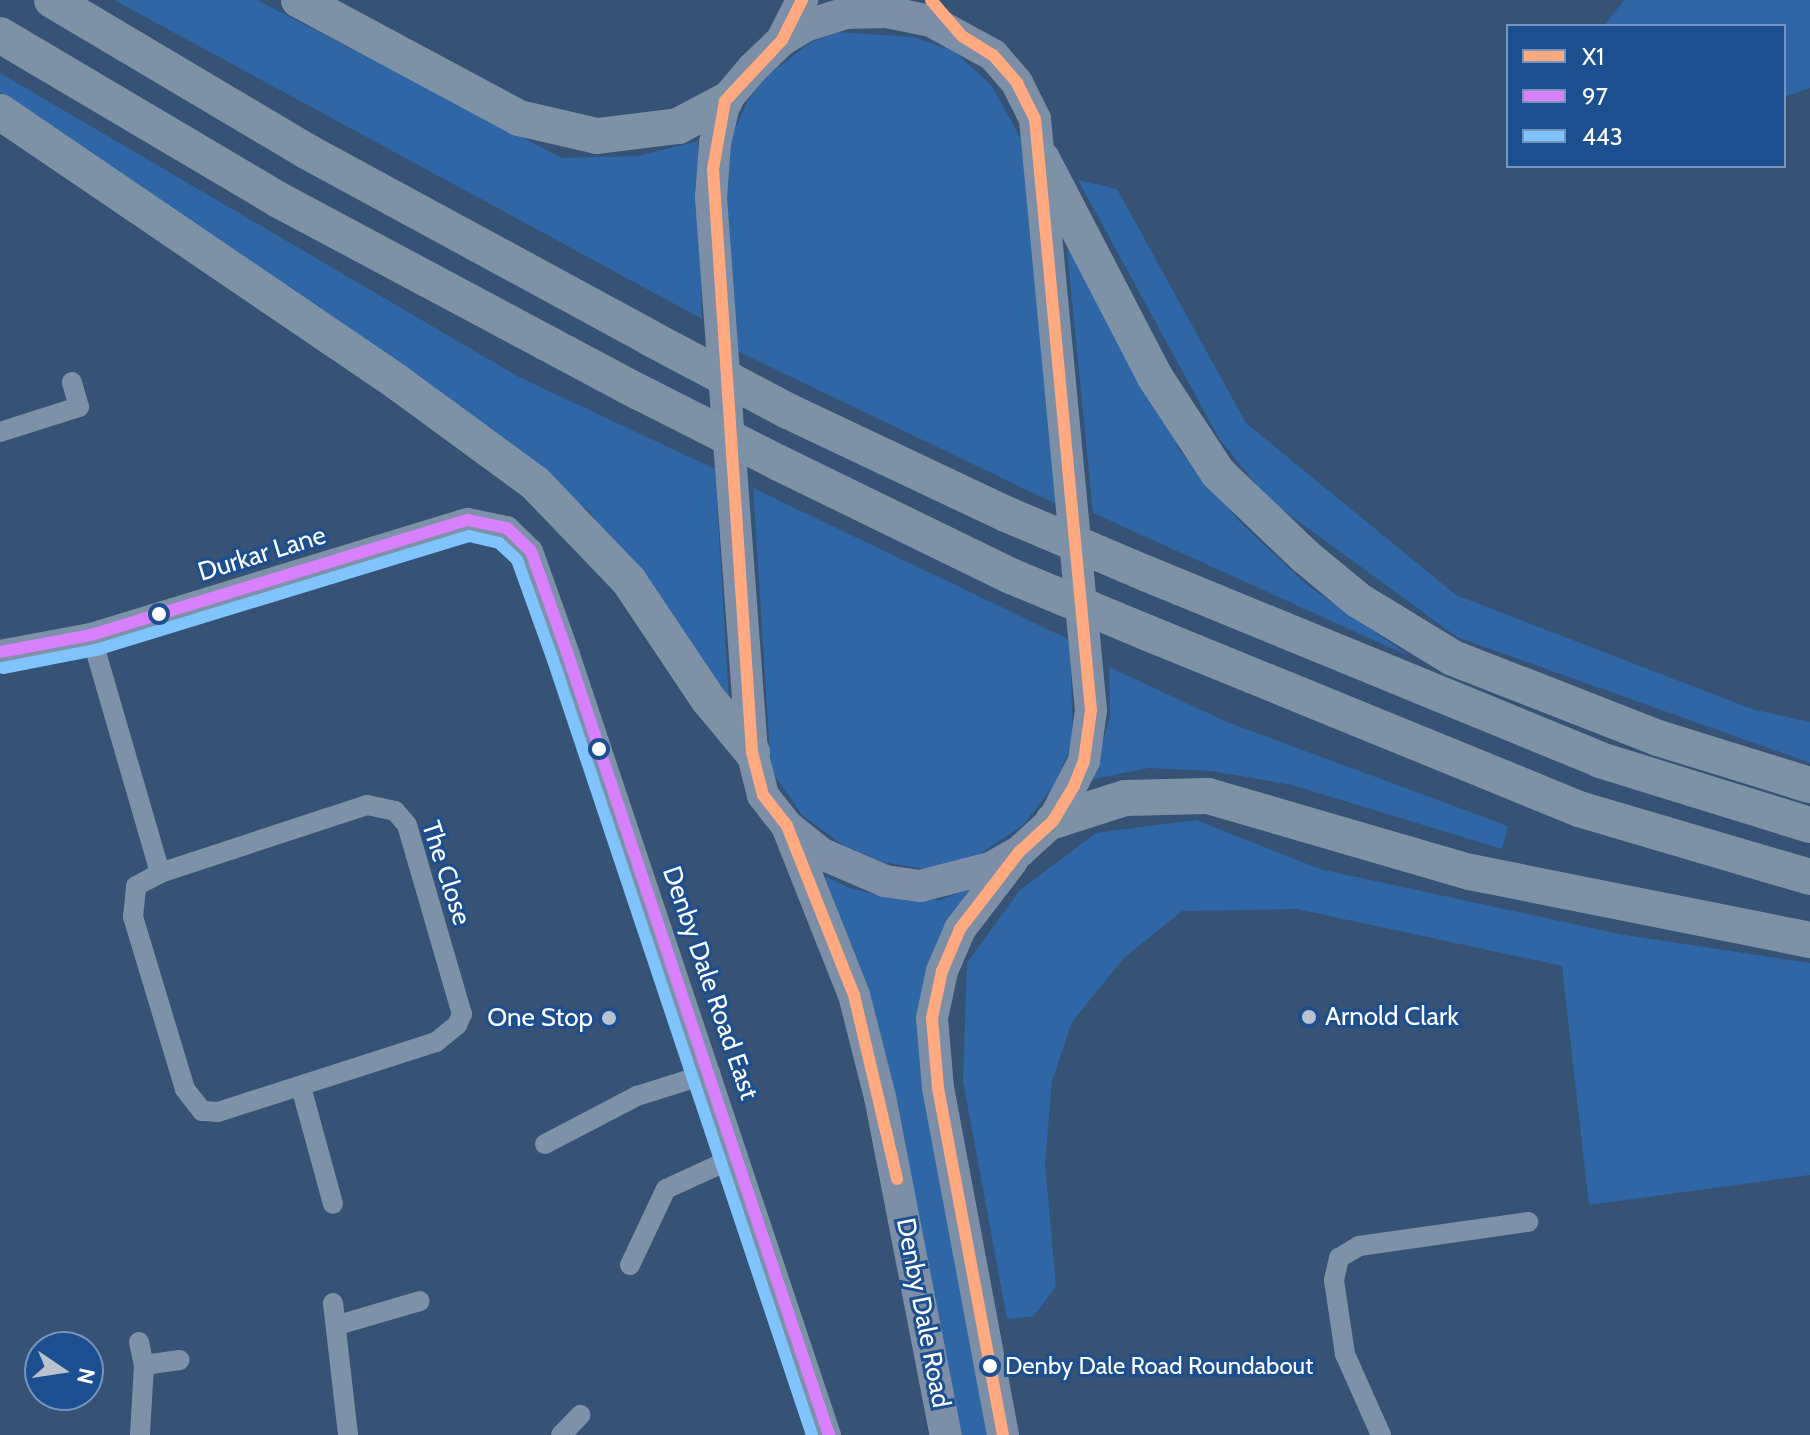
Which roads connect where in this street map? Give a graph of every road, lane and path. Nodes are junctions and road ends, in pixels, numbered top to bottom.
1 (52, 0) edge
2 (299, 0) edge
3 (802, 0) edge
4 (931, 0) edge
5 (0, 35) edge
6 (962, 36) junction
7 (782, 40) junction
8 (725, 101) junction
9 (0, 112) edge
10 (1042, 159) junction
11 (72, 382) dead end
12 (0, 432) edge
13 (531, 551) joint
14 (91, 635) junction
15 (0, 652) edge
16 (752, 752) junction
17 (1810, 785) edge
18 (1053, 821) junction
19 (1810, 825) edge
20 (787, 826) junction
21 (1019, 852) junction
22 (160, 873) junction
23 (1810, 877) edge
24 (1810, 940) edge
25 (710, 1073) junction
26 (301, 1087) junction
27 (545, 1144) dead end
28 (738, 1156) junction
29 (333, 1204) dead end
30 (1528, 1222) dead end
31 (630, 1265) dead end
32 (420, 1301) dead end
33 (333, 1303) dead end
34 (338, 1325) junction
35 (139, 1342) dead end
36 (180, 1360) dead end
37 (144, 1365) junction
38 (580, 1415) dead end
39 (140, 1435) edge
40 (348, 1435) edge
41 (561, 1435) edge
42 (829, 1435) edge
43 (946, 1435) edge
44 (1003, 1435) edge
45 (1381, 1435) edge

1 - 19 highway, bridge
2 - 8 highway
3 - 7 main road
4 - 6 main road
5 - 23 highway, bridge
6 - 7 main road
6 - 10 main road
7 - 8 main road
8 - 16 main road
9 - 16 highway
10 - 17 highway
10 - 18 main road
11 - 12 street
13 - 14 street, Durkar Lane
13 - 25 street, Denby Dale Road East
14 - 15 street, Durkar Lane
14 - 22 street
16 - 20 main road
18 - 21 main road
18 - 24 highway
20 - 21 main road
20 - 43 main road, Denby Dale Road
21 - 44 main road, Denby Dale Road
22 - 26 street, The Close
22 - 26 street, The Close
25 - 27 street
25 - 28 street, Denby Dale Road East
26 - 29 street
28 - 31 street
28 - 42 street, Denby Dale Road East
30 - 45 street
32 - 34 street
33 - 34 street
34 - 40 street
35 - 37 street
36 - 37 street
37 - 39 street
38 - 41 street

